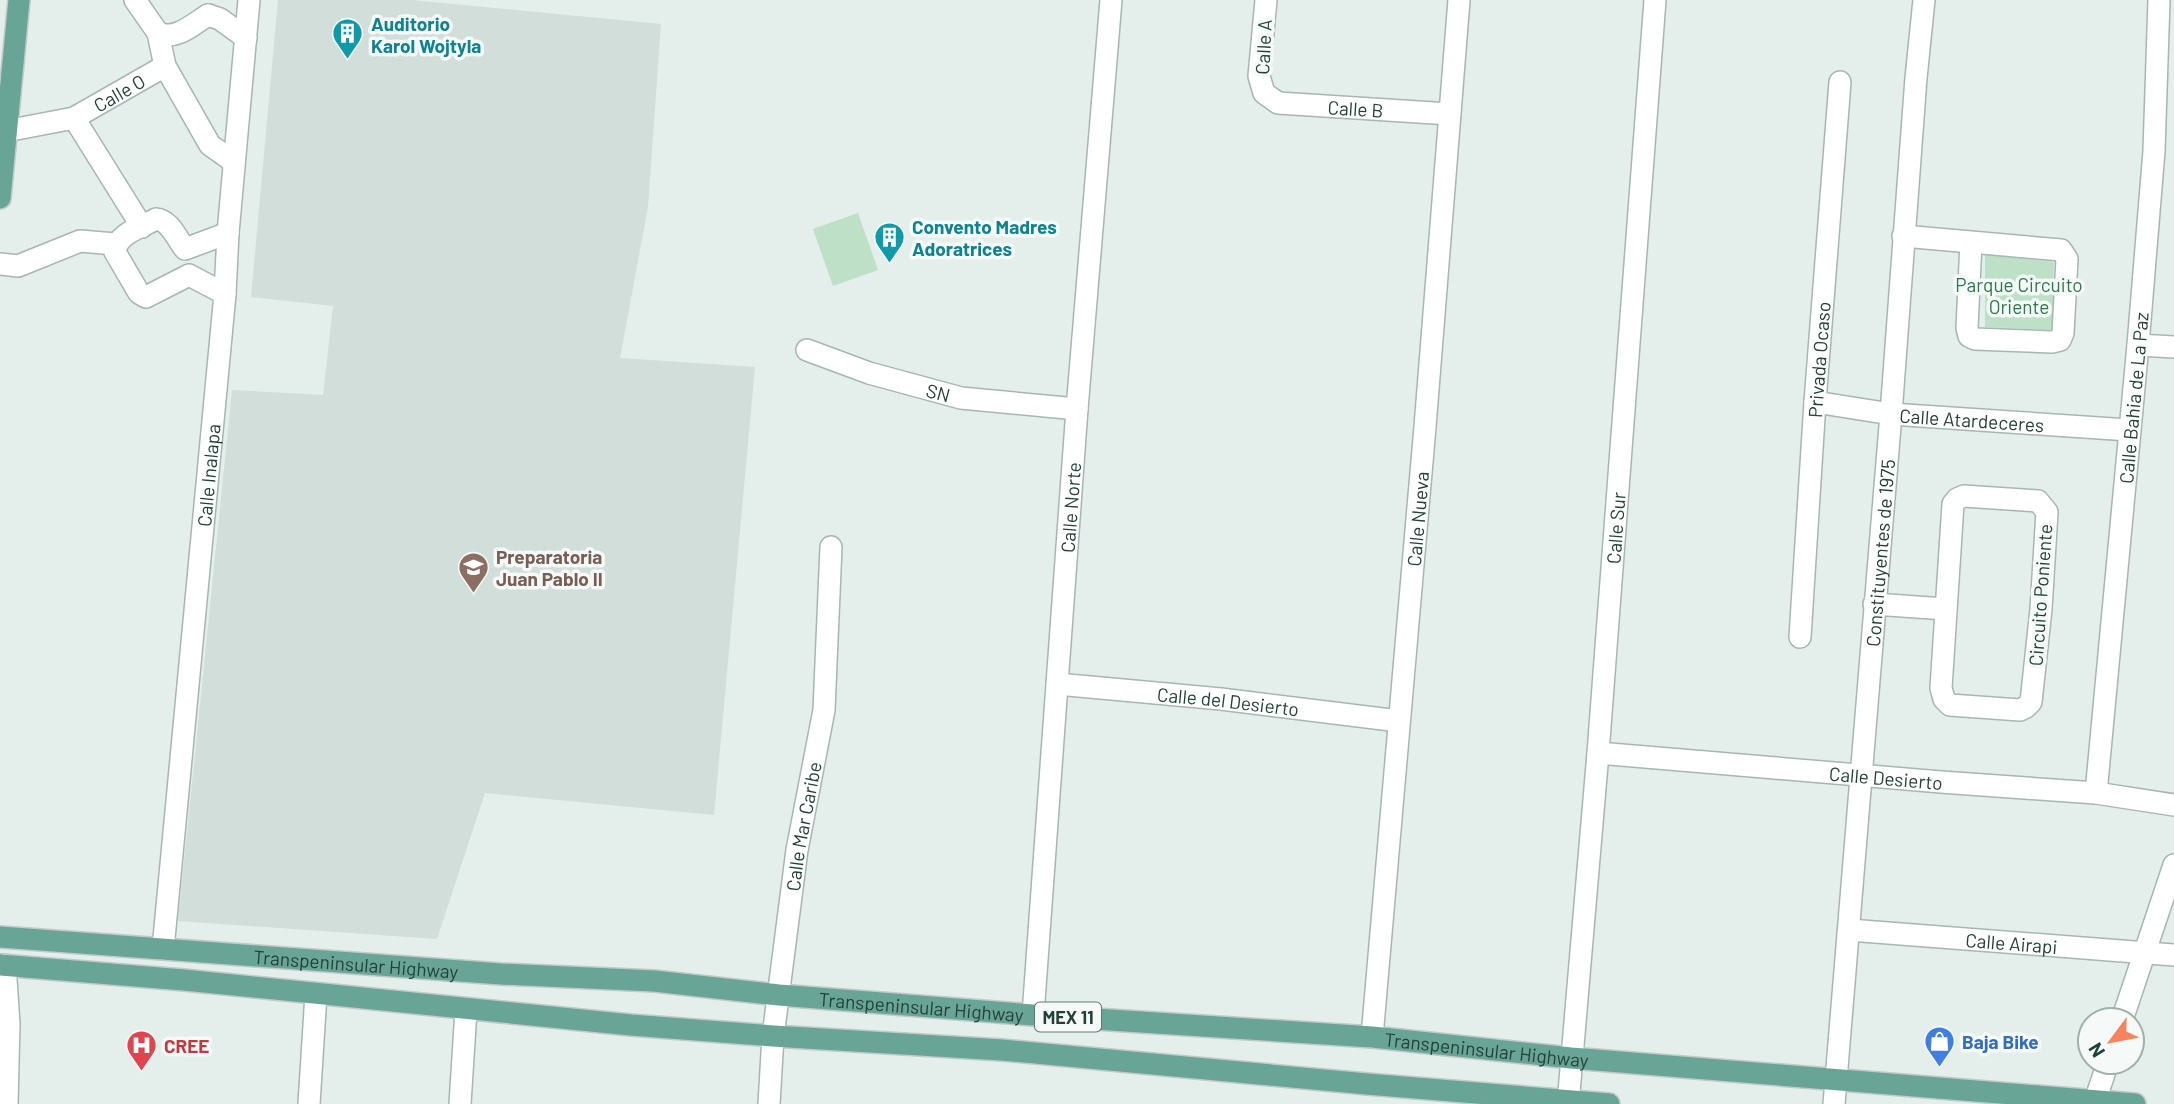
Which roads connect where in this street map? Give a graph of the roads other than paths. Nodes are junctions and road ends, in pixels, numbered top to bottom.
1 (19, 0) edge
2 (135, 0) edge
3 (250, 0) edge
4 (1111, 0) edge
5 (1266, 0) edge
6 (1459, 0) edge
7 (1655, 0) edge
8 (1924, 0) edge
9 (2159, 0) edge
10 (207, 7) edge
11 (158, 33) junction
12 (246, 38) junction
13 (164, 66) junction
14 (1840, 82) dead end
15 (1264, 93) joint
16 (1450, 114) junction
17 (74, 118) junction
18 (3, 131) edge
19 (234, 162) junction
20 (0, 198) edge
21 (142, 227) junction
22 (228, 233) junction
23 (1903, 236) junction
24 (1970, 242) junction
25 (115, 244) junction
26 (185, 249) junction
27 (0, 264) edge
28 (189, 275) junction
29 (225, 294) junction
30 (2138, 345) junction
31 (2174, 347) edge
32 (807, 350) dead end
33 (1815, 402) junction
34 (1077, 409) junction
35 (1891, 414) junction
36 (2129, 430) junction
37 (831, 547) dead end
38 (1874, 604) junction
39 (1944, 608) junction
40 (1800, 637) dead end
41 (1056, 684) junction
42 (1399, 721) junction
43 (1598, 753) junction
44 (1862, 775) junction
45 (2096, 793) junction
46 (2174, 805) edge
47 (2174, 864) edge
48 (1849, 930) junction
49 (0, 937) edge
50 (163, 949) junction
51 (2144, 951) junction
52 (2174, 955) edge
53 (2, 959) edge
54 (316, 994) junction
55 (779, 995) junction
56 (2126, 1006) edge
57 (466, 1010) junction
58 (1033, 1015) junction
59 (773, 1036) junction
60 (1372, 1037) junction
61 (1572, 1058) junction
62 (2103, 1076) edge
63 (1835, 1081) junction
64 (2095, 1101) junction
65 (1568, 1102) edge
66 (7, 1104) edge
67 (309, 1104) edge
68 (460, 1104) edge
69 (769, 1104) edge
70 (1609, 1104) edge
71 (1834, 1104) edge
72 (2135, 1104) edge

1 - 18 main road
2 - 11 street
3 - 12 street, Calle Inalapa
4 - 34 street, Calle Norte
5 - 15 street, Calle A
6 - 16 street, Calle Nueva
7 - 43 street, Calle Sur
8 - 23 street, Constituyentes de 1975
9 - 30 street, Calle Bahia de La Paz
10 - 11 street
10 - 12 street
11 - 13 street
12 - 19 street, Calle Inalapa
13 - 17 street, Calle O
13 - 19 street
14 - 33 street, Privada Ocaso
15 - 16 street, Calle B
16 - 42 street, Calle Nueva
17 - 18 street, Calle O
17 - 21 street
18 - 20 main road
19 - 22 street, Calle Inalapa
21 - 25 street
21 - 26 street
22 - 26 street
22 - 29 street, Calle Inalapa
23 - 24 street
23 - 35 street, Constituyentes de 1975
24 - 24 street
25 - 27 street
25 - 28 street
26 - 28 street
28 - 29 street
29 - 50 street, Calle Inalapa
30 - 31 street
30 - 36 street, Calle Bahia de La Paz
32 - 34 street, SN
33 - 35 street, Calle Atardeceres
33 - 40 street, Privada Ocaso
34 - 41 street, Calle Norte
35 - 36 street, Calle Atardeceres
35 - 38 street, Constituyentes de 1975
36 - 45 street, Calle Bahia de La Paz
37 - 55 street, Calle Mar Caribe
38 - 39 street
38 - 44 street, Constituyentes de 1975
39 - 39 street, Circuito Poniente
41 - 42 street, Calle del Desierto
41 - 58 street, Calle Norte
42 - 60 street, Calle Nueva
43 - 44 street, Calle Desierto
43 - 61 street, Calle Sur
44 - 45 street, Calle Desierto
44 - 48 street, Constituyentes de 1975
45 - 46 street, Calle Desierto
47 - 51 street
48 - 51 street, Calle Airapi
48 - 63 street, Constituyentes de 1975
49 - 50 main road, Transpeninsular Highway / MEX 11
50 - 55 main road, Transpeninsular Highway / MEX 11
51 - 52 street, Calle Airapi
51 - 56 street
53 - 54 main road, Transpeninsular Highway / MEX 11
53 - 66 street
54 - 57 main road, Transpeninsular Highway / MEX 11
54 - 67 street
55 - 58 main road, Transpeninsular Highway / MEX 11
55 - 59 street, Calle Mar Caribe
57 - 59 main road, Transpeninsular Highway / MEX 11
57 - 68 street
58 - 60 main road, Transpeninsular Highway / MEX 11
59 - 65 main road, Transpeninsular Highway / MEX 11
59 - 69 street, Calle Mar Caribe
60 - 61 main road, Transpeninsular Highway / MEX 11
61 - 63 main road, Transpeninsular Highway / MEX 11
61 - 65 street, Calle Sur
62 - 64 street
63 - 64 main road, Transpeninsular Highway / MEX 11
63 - 71 street, Constituyentes de 1975
64 - 72 main road, Transpeninsular Highway / MEX 11
65 - 70 main road, Transpeninsular Highway / MEX 11

